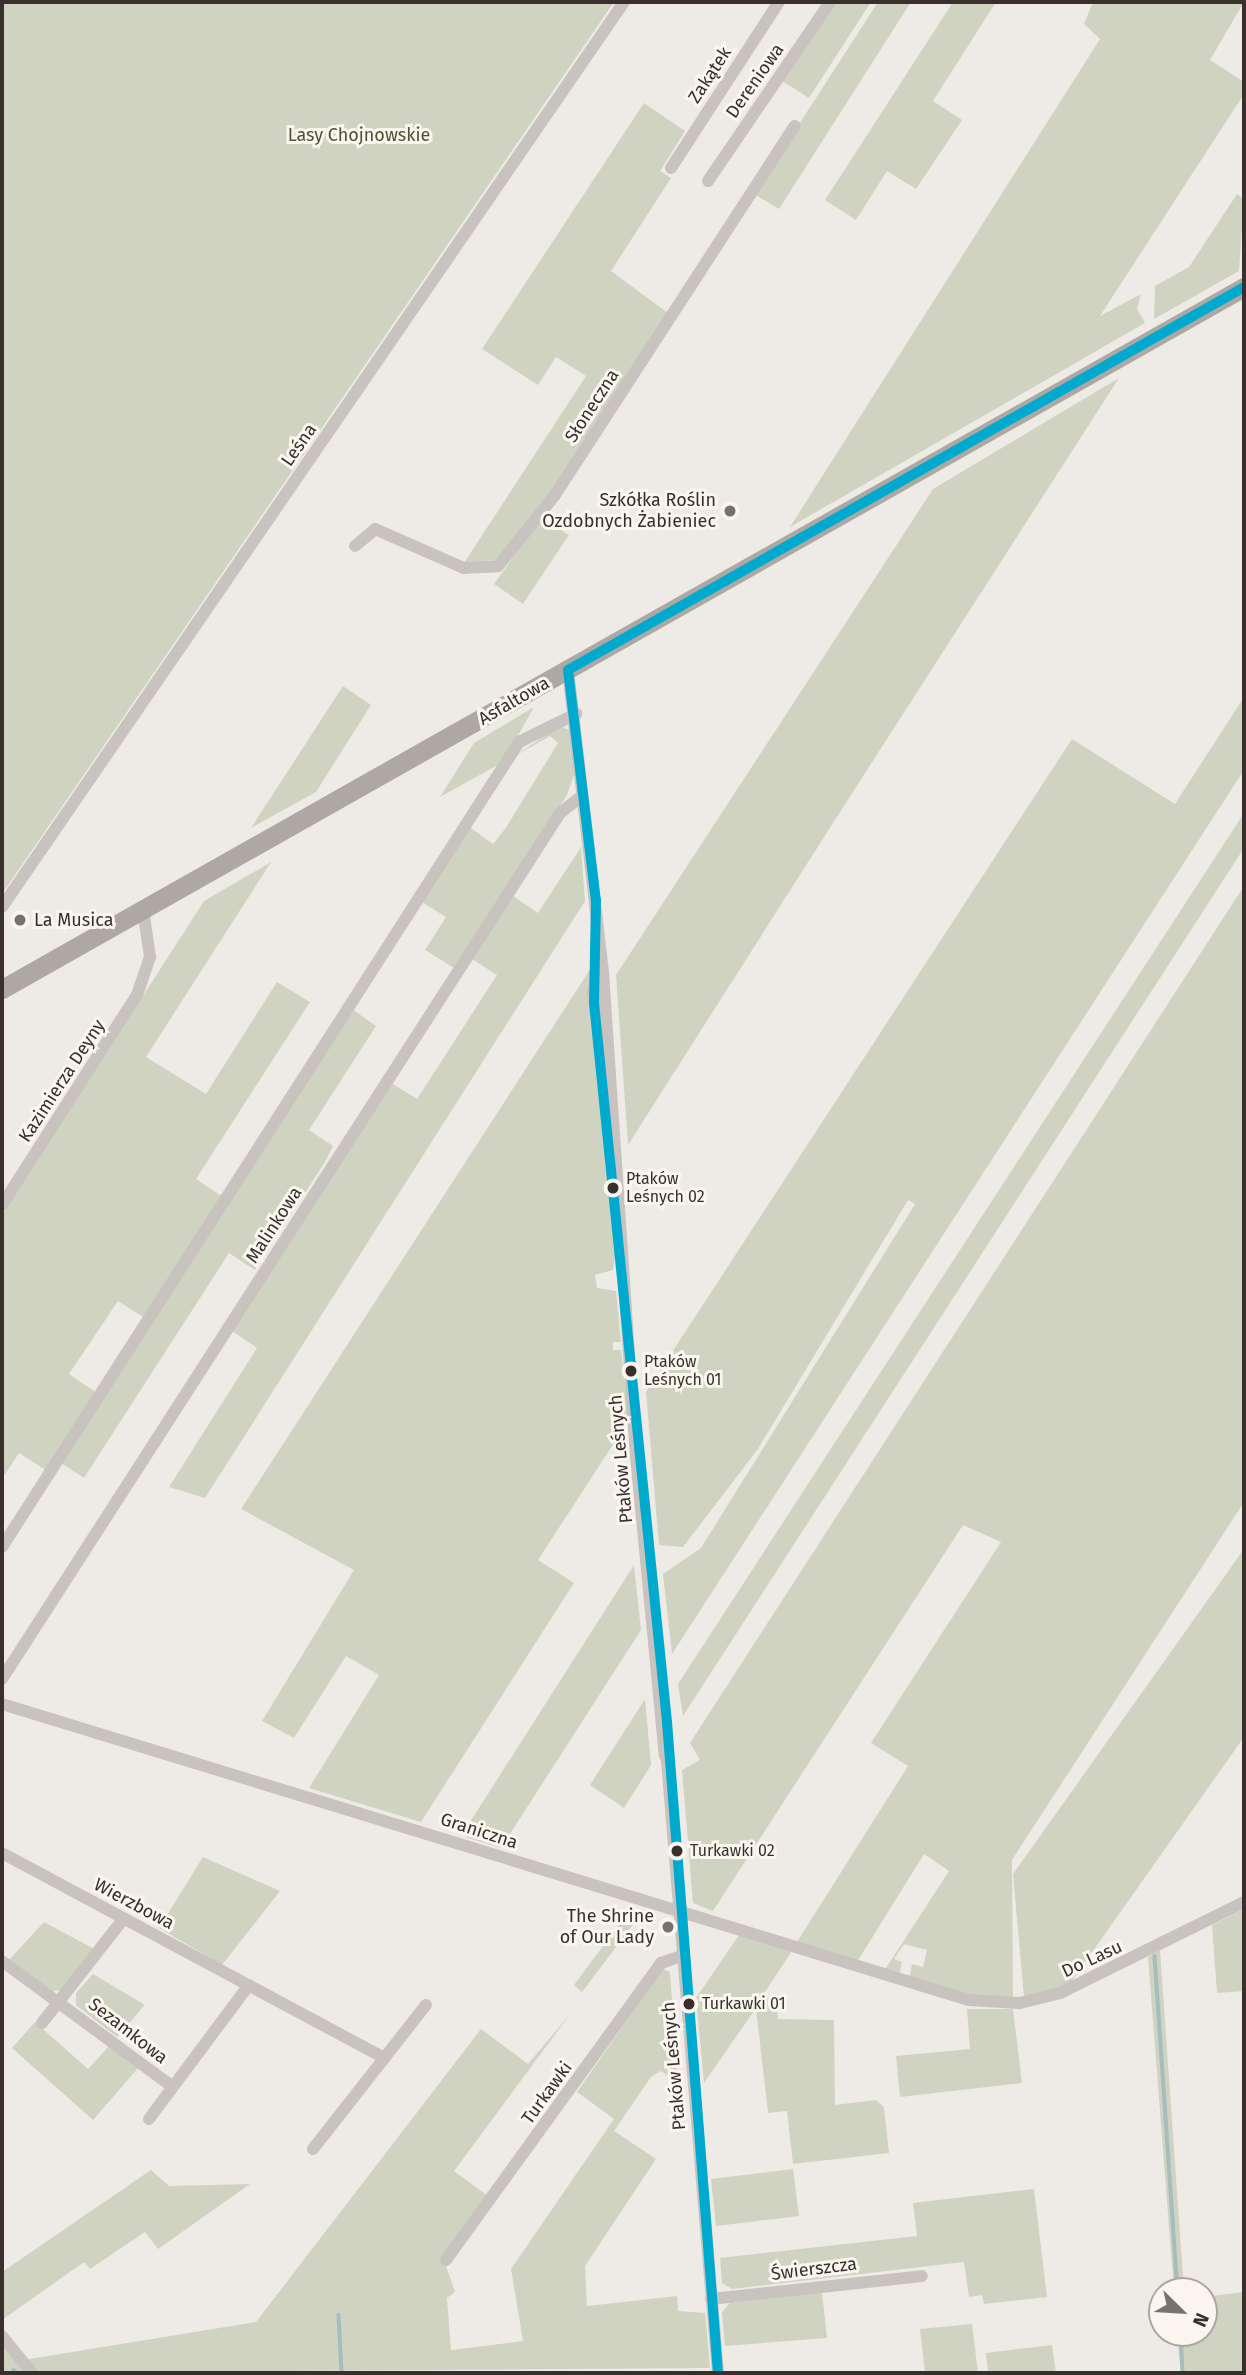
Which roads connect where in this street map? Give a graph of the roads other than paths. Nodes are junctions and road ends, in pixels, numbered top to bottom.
1 (624, 2) edge
2 (779, 2) edge
3 (830, 2) edge
4 (795, 126) dead end
5 (671, 168) dead end
6 (708, 181) dead end
7 (1244, 287) edge
8 (355, 546) dead end
9 (568, 670) junction
10 (576, 714) junction
11 (582, 796) junction
12 (2, 907) edge
13 (143, 909) junction
14 (2, 989) edge
15 (2, 1205) edge
16 (2, 1547) edge
17 (2, 1679) edge
18 (2, 1704) edge
19 (2, 1853) edge
20 (1244, 1902) edge
21 (678, 1911) junction
22 (124, 1918) junction
23 (681, 1956) junction
24 (2, 1961) edge
25 (249, 1986) junction
26 (945, 1994) joint
27 (61, 2001) junction
28 (426, 2005) dead end
29 (42, 2023) dead end
30 (385, 2058) junction
31 (173, 2087) junction
32 (149, 2119) dead end
33 (313, 2149) dead end
34 (446, 2260) dead end
35 (922, 2276) dead end
36 (711, 2299) junction
37 (2, 2336) edge
38 (32, 2373) edge
39 (718, 2373) edge

1 - 12 street, Leśna
2 - 5 street, Zakątek
3 - 6 street, Dereniowa
4 - 8 street, Słoneczna
7 - 9 main road, Asfaltowa
9 - 10 street, Ptaków Leśnych
9 - 13 main road, Asfaltowa
10 - 11 street, Ptaków Leśnych
10 - 16 street
11 - 17 street, Malinkowa
11 - 21 street, Ptaków Leśnych
13 - 14 main road, Asfaltowa
13 - 15 street, Kazimierza Deyny
18 - 21 street, Graniczna
19 - 22 street, Wierzbowa
20 - 26 street, Do Lasu
21 - 23 street, Ptaków Leśnych
21 - 26 street, Graniczna
22 - 25 street, Wierzbowa
22 - 27 street, Sezamkowa
23 - 34 street, Turkawki
23 - 36 street, Ptaków Leśnych
24 - 27 street, Sezamkowa
25 - 30 street, Wierzbowa
25 - 31 street
27 - 29 street, Sezamkowa
27 - 31 street, Sezamkowa
28 - 30 street
30 - 33 street
31 - 32 street
35 - 36 street, Świerszcza
36 - 39 street, Ptaków Leśnych
37 - 38 street

